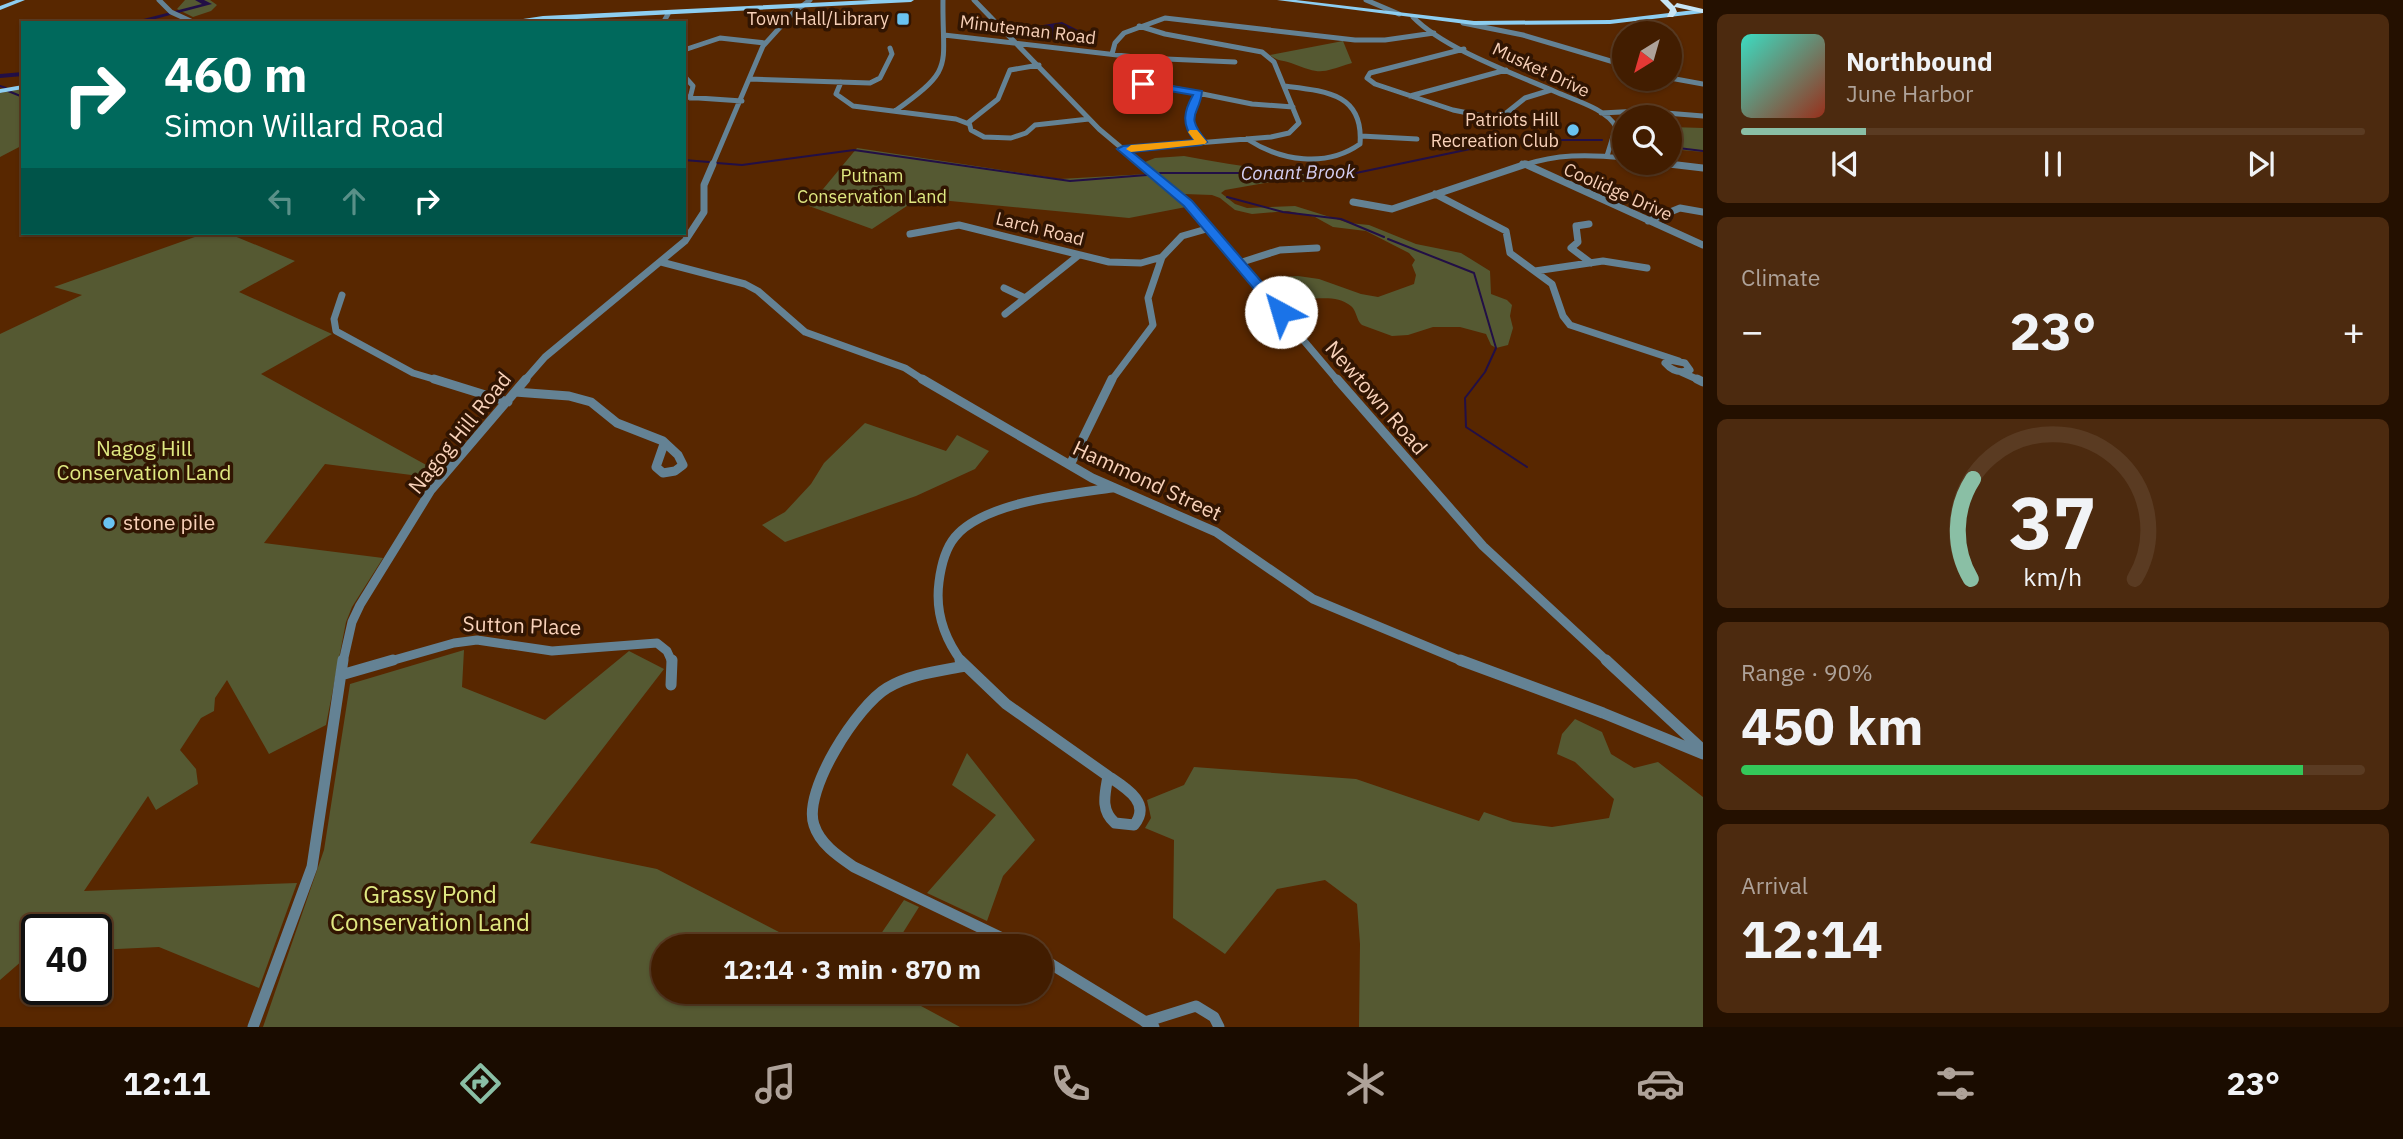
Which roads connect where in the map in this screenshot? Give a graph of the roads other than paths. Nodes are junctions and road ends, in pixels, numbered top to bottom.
1 (22, 0) edge
2 (159, 0) edge
3 (911, 0) edge
4 (943, 0) edge
5 (974, 0) edge
6 (1280, 0) edge
7 (1366, 0) edge
8 (1667, 1) edge
9 (806, 3) edge
10 (1677, 5) junction
11 (0, 8) edge
12 (790, 10) junction
13 (1703, 11) edge
14 (1690, 13) junction
15 (668, 14) junction
16 (1399, 15) junction
17 (1670, 15) junction
18 (1413, 17) junction
19 (1423, 18) junction
20 (191, 21) edge
21 (517, 21) edge
22 (664, 21) edge
23 (1477, 24) junction
24 (1139, 26) junction
25 (1425, 28) junction
26 (1434, 33) junction
27 (944, 35) junction
28 (765, 43) junction
29 (1017, 43) junction
30 (890, 48) dead end
31 (686, 49) edge
32 (1464, 49) junction
33 (1112, 54) junction
34 (1235, 62) dead end
35 (1612, 62) edge
36 (1039, 65) junction
37 (1506, 70) junction
38 (686, 78) edge
39 (749, 79) junction
40 (1682, 80) edge
41 (841, 82) junction
42 (1703, 84) edge
43 (1137, 85) dead end
44 (1284, 86) junction
45 (21, 87) edge
46 (1551, 90) junction
47 (0, 91) edge
48 (1199, 93) junction
49 (1410, 96) junction
50 (687, 97) edge
51 (742, 101) junction
52 (1293, 107) junction
53 (895, 111) junction
54 (1601, 113) junction
55 (1703, 116) edge
56 (1089, 119) junction
57 (969, 124) junction
58 (1361, 136) junction
59 (1247, 139) junction
60 (1417, 139) dead end
61 (1201, 142) junction
62 (1123, 149) junction
63 (1606, 156) junction
64 (1612, 157) edge
65 (1522, 163) junction
66 (1682, 166) edge
67 (1703, 168) edge
68 (1435, 194) junction
69 (1353, 202) dead end
70 (1703, 212) edge
71 (1648, 221) junction
72 (1588, 224) dead end
73 (1210, 228) junction
74 (911, 234) dead end
75 (1703, 245) edge
76 (1317, 248) dead end
77 (1079, 255) junction
78 (1162, 257) junction
79 (661, 262) junction
80 (1240, 263) junction
81 (1591, 263) junction
82 (1647, 268) dead end
83 (1535, 271) junction
84 (1004, 288) dead end
85 (342, 295) dead end
86 (1025, 298) junction
87 (1004, 314) dead end
88 (1653, 354) junction
89 (1679, 361) junction
90 (1666, 365) junction
91 (1689, 367) junction
92 (1675, 371) junction
93 (1703, 382) edge
94 (515, 392) junction
95 (508, 402) junction
96 (664, 444) dead end
97 (1070, 465) junction
98 (1112, 488) junction
99 (965, 666) junction
100 (341, 675) junction
101 (671, 685) dead end
102 (1703, 752) edge
103 (1108, 776) junction
104 (994, 934) edge
105 (1053, 965) edge
106 (1149, 1024) edge
107 (253, 1027) edge
108 (1219, 1027) edge

1 - 11 main road
2 - 20 street
3 - 9 main road
4 - 27 street
5 - 29 street, Newtown Road
6 - 16 main road
7 - 16 street
8 - 10 highway
8 - 14 highway
8 - 17 highway
9 - 12 street, Nagog Hill Road
10 - 13 highway
10 - 14 highway
12 - 15 main road
12 - 28 street, Nagog Hill Road
13 - 14 main road
14 - 17 main road
15 - 21 main road
15 - 22 street
16 - 18 main road
17 - 23 main road
18 - 19 main road
18 - 25 street, Musket Drive
19 - 23 main road
19 - 25 street
23 - 35 street
24 - 26 street
24 - 33 street
24 - 44 street
25 - 26 street, Musket Drive
26 - 32 street, Musket Drive
27 - 29 street, Minuteman Road
27 - 53 street
28 - 31 street
28 - 39 street, Nagog Hill Road
29 - 33 street, Minuteman Road
29 - 36 street, Newtown Road
30 - 41 street
32 - 37 street, Musket Drive
32 - 49 street
33 - 34 street, Minuteman Road
36 - 56 street, Newtown Road
36 - 57 street
37 - 46 street, Musket Drive
37 - 49 street
38 - 50 street
39 - 41 street
39 - 51 street, Nagog Hill Road
40 - 42 street
41 - 53 street
43 - 48 street
44 - 52 street
44 - 58 street
45 - 47 main road
46 - 49 street
46 - 54 street, Musket Drive
48 - 52 street
48 - 61 street
50 - 51 street
51 - 79 street, Nagog Hill Road
52 - 59 street
53 - 57 street
54 - 55 street
54 - 63 street, Musket Drive
56 - 57 street
56 - 62 street, Newtown Road
58 - 59 street
58 - 60 street
59 - 61 street
61 - 62 street
62 - 73 street, Newtown Road
63 - 64 street
63 - 65 street
65 - 68 street
65 - 71 street, Coolidge Drive
66 - 67 street
68 - 69 street
68 - 83 street
70 - 71 street
71 - 75 street, Coolidge Drive
72 - 81 street
73 - 78 street
73 - 80 street, Newtown Road
74 - 77 street, Larch Road
76 - 80 street
77 - 78 street, Larch Road
77 - 86 street
78 - 97 street
79 - 94 street, Nagog Hill Road
79 - 97 street, Hammond Street
80 - 102 street, Newtown Road
81 - 82 street
81 - 83 street
83 - 88 street
84 - 86 street
85 - 95 street
86 - 87 street
88 - 89 street
88 - 90 street
89 - 90 street
89 - 91 street
90 - 92 street
91 - 92 street
91 - 93 street
92 - 93 street
94 - 95 street, Nagog Hill Road
94 - 96 street
95 - 100 street, Nagog Hill Road
97 - 98 street, Hammond Street
98 - 99 street
98 - 102 street, Hammond Street
99 - 103 street
99 - 104 street
100 - 101 street, Sutton Place
100 - 107 street, Nagog Hill Road
103 - 103 street
105 - 106 street
106 - 108 street

